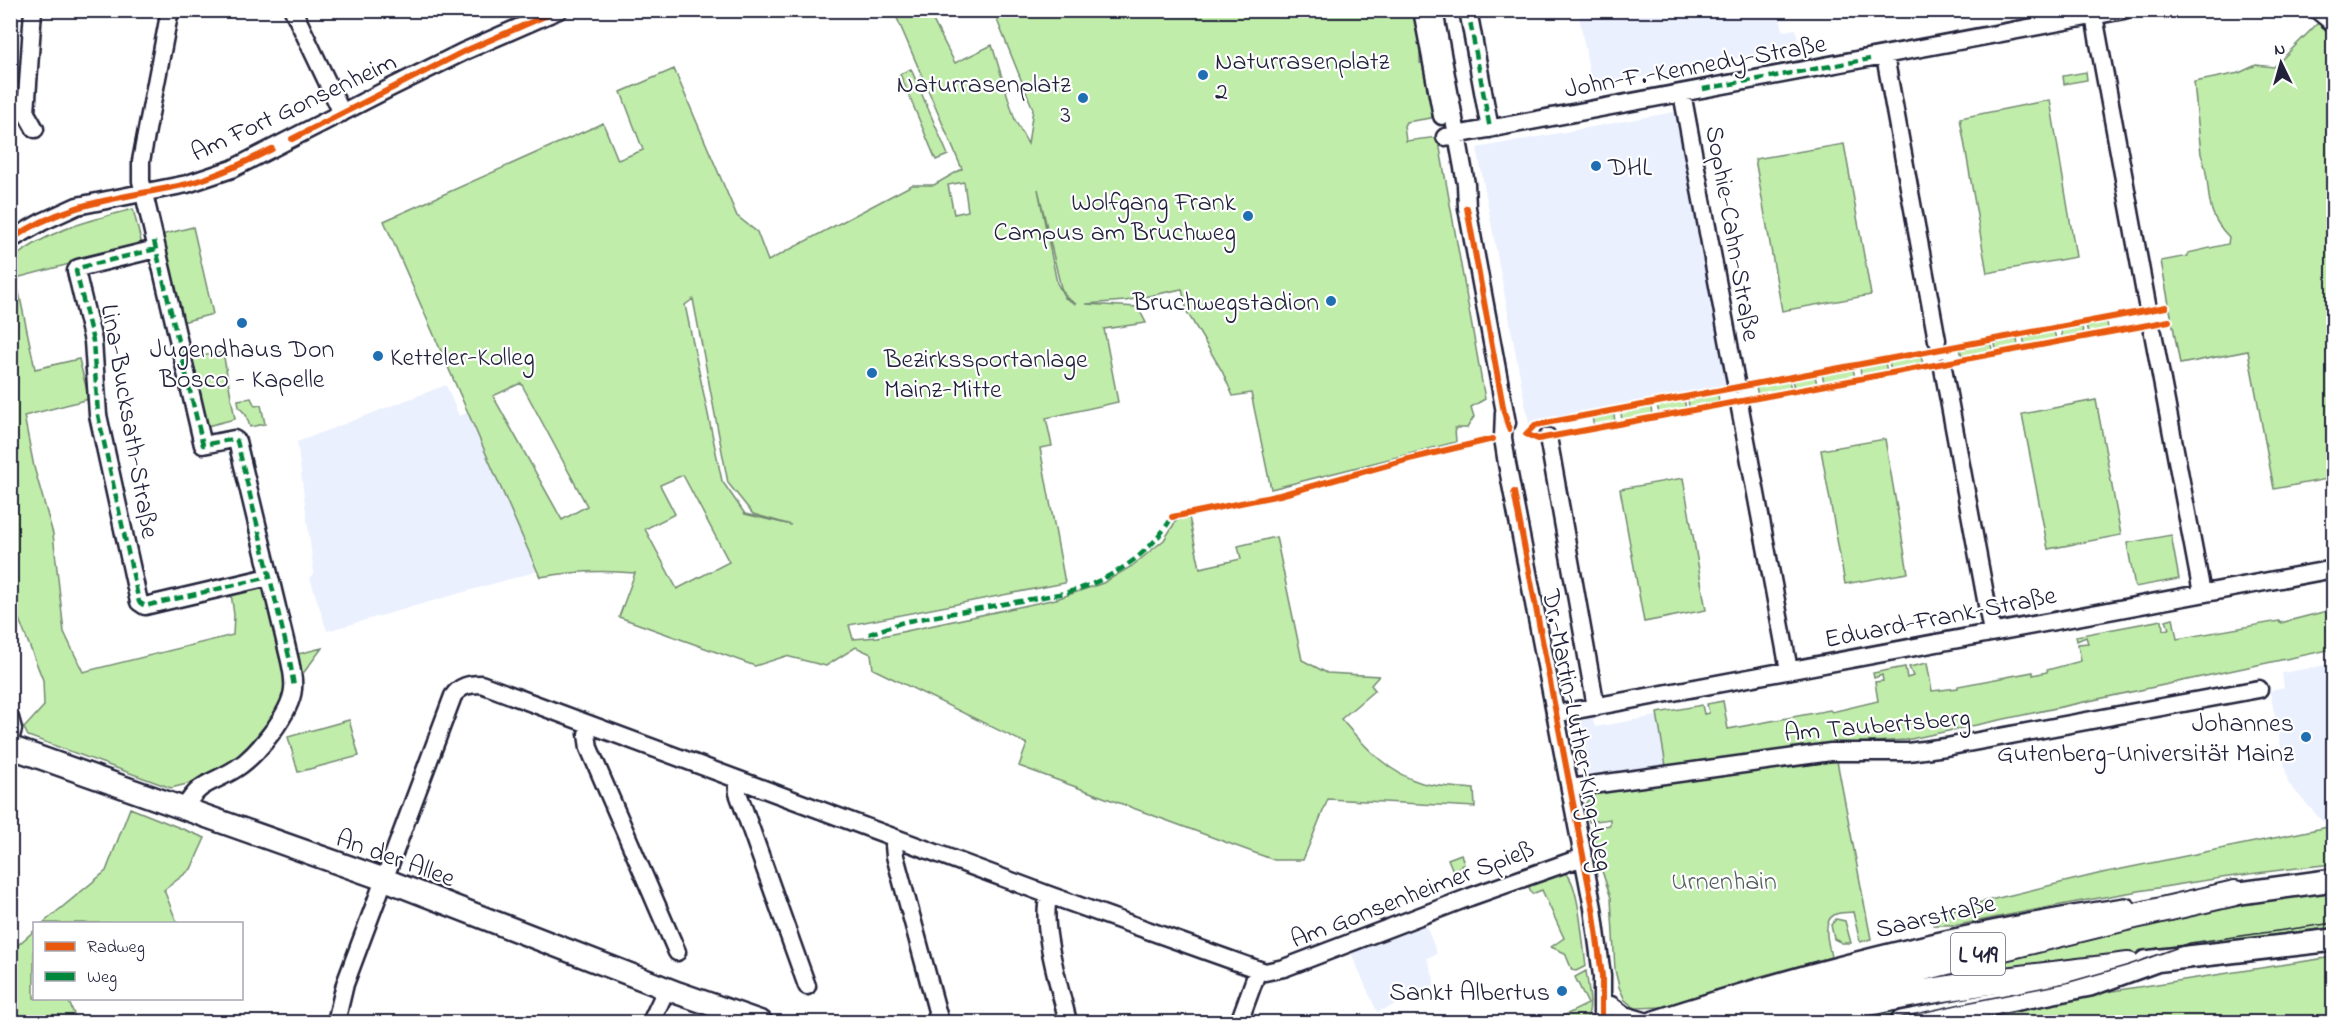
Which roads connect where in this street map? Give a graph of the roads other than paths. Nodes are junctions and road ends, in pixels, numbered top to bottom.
1 (33, 10) edge
2 (170, 10) edge
3 (293, 10) edge
4 (559, 10) edge
5 (1422, 10) edge
6 (1434, 10) edge
7 (1468, 10) edge
8 (2124, 10) edge
9 (2317, 10) edge
10 (2094, 16) junction
11 (2334, 24) edge
12 (1885, 56) junction
13 (1682, 93) junction
14 (342, 113) junction
15 (35, 129) dead end
16 (1490, 129) junction
17 (1451, 136) junction
18 (143, 192) junction
19 (10, 240) edge
20 (156, 249) junction
21 (2147, 304) dead end
22 (2152, 333) dead end
23 (1937, 340) dead end
24 (1943, 368) dead end
25 (1736, 382) dead end
26 (1740, 408) dead end
27 (1548, 437) dead end
28 (2334, 569) edge
29 (269, 577) junction
30 (2202, 593) junction
31 (1992, 632) junction
32 (1789, 670) junction
33 (2259, 690) dead end
34 (1596, 707) junction
35 (1555, 714) junction
36 (10, 718) edge
37 (590, 726) junction
38 (10, 739) edge
39 (10, 747) edge
40 (737, 781) junction
41 (1570, 788) junction
42 (183, 810) junction
43 (896, 839) junction
44 (1583, 857) junction
45 (386, 880) junction
46 (2334, 880) edge
47 (2235, 894) junction
48 (1049, 895) junction
49 (2334, 940) edge
50 (677, 951) dead end
51 (2159, 960) junction
52 (2129, 965) joint
53 (1258, 970) junction
54 (1602, 976) junction
55 (807, 986) dead end
56 (667, 988) junction
57 (1611, 1005) junction
58 (336, 1023) edge
59 (651, 1023) edge
60 (761, 1023) edge
61 (940, 1023) edge
62 (1068, 1023) edge
63 (1239, 1023) edge
64 (1602, 1023) edge
65 (1613, 1023) edge
66 (1648, 1023) edge
67 (1654, 1023) edge
68 (1724, 1023) edge
69 (1792, 1023) edge
70 (1901, 1023) edge

1 - 15 street
2 - 18 street
3 - 14 street
4 - 14 street, Am Fort Gonsenheim
5 - 17 street, Dr.-Martin-Luther-King-Weg
6 - 17 street, Dr.-Martin-Luther-King-Weg
7 - 16 street
8 - 10 street, John-F.-Kennedy-Straße
9 - 11 street
10 - 12 street, John-F.-Kennedy-Straße
10 - 21 street
12 - 13 street, John-F.-Kennedy-Straße
12 - 23 street
13 - 16 street, John-F.-Kennedy-Straße
13 - 25 street, Sophie-Cahn-Straße
14 - 18 street, Am Fort Gonsenheim
16 - 17 street, John-F.-Kennedy-Straße
17 - 35 street, Dr.-Martin-Luther-King-Weg
18 - 19 street, Am Fort Gonsenheim
18 - 20 street
20 - 29 street
20 - 29 street, Lina-Bucksath-Straße
22 - 30 street
24 - 31 street
26 - 32 street
27 - 34 street, Dr.-Martin-Luther-King-Weg
28 - 30 street, Eduard-Frank-Straße
29 - 42 street
30 - 31 street, Eduard-Frank-Straße
31 - 32 street, Eduard-Frank-Straße
32 - 34 street, Eduard-Frank-Straße
33 - 41 street, Am Taubertsberg
34 - 35 street, Eduard-Frank-Straße
35 - 41 street, Dr.-Martin-Luther-King-Weg
36 - 38 street
37 - 40 street, Am Gonsenheimer Spieß
37 - 45 street, Am Gonsenheimer Spieß
37 - 50 street
39 - 42 main road, An der Allee
40 - 43 street, Am Gonsenheimer Spieß
40 - 55 street
41 - 44 street, Dr.-Martin-Luther-King-Weg
42 - 45 main road, An der Allee
43 - 48 street, Am Gonsenheimer Spieß
43 - 61 street
44 - 53 street, Am Gonsenheimer Spieß
44 - 54 street, Dr.-Martin-Luther-King-Weg
45 - 56 main road, An der Allee
45 - 58 street, Am Gonsenheimer Spieß
46 - 47 main road, Saarstraße / L 419
47 - 67 main road, Saarstraße
47 - 68 highway, Saarstraße / L 419
48 - 53 street, Am Gonsenheimer Spieß
48 - 62 street
49 - 51 main road, L 419
51 - 52 main road, L 419
51 - 70 main road
52 - 69 highway, L 419
53 - 63 street
54 - 57 street, Dr.-Martin-Luther-King-Weg
54 - 64 street, Dr.-Martin-Luther-King-Weg
56 - 59 street
56 - 60 main road, An der Allee
57 - 65 street, Dr.-Martin-Luther-King-Weg
57 - 66 street

